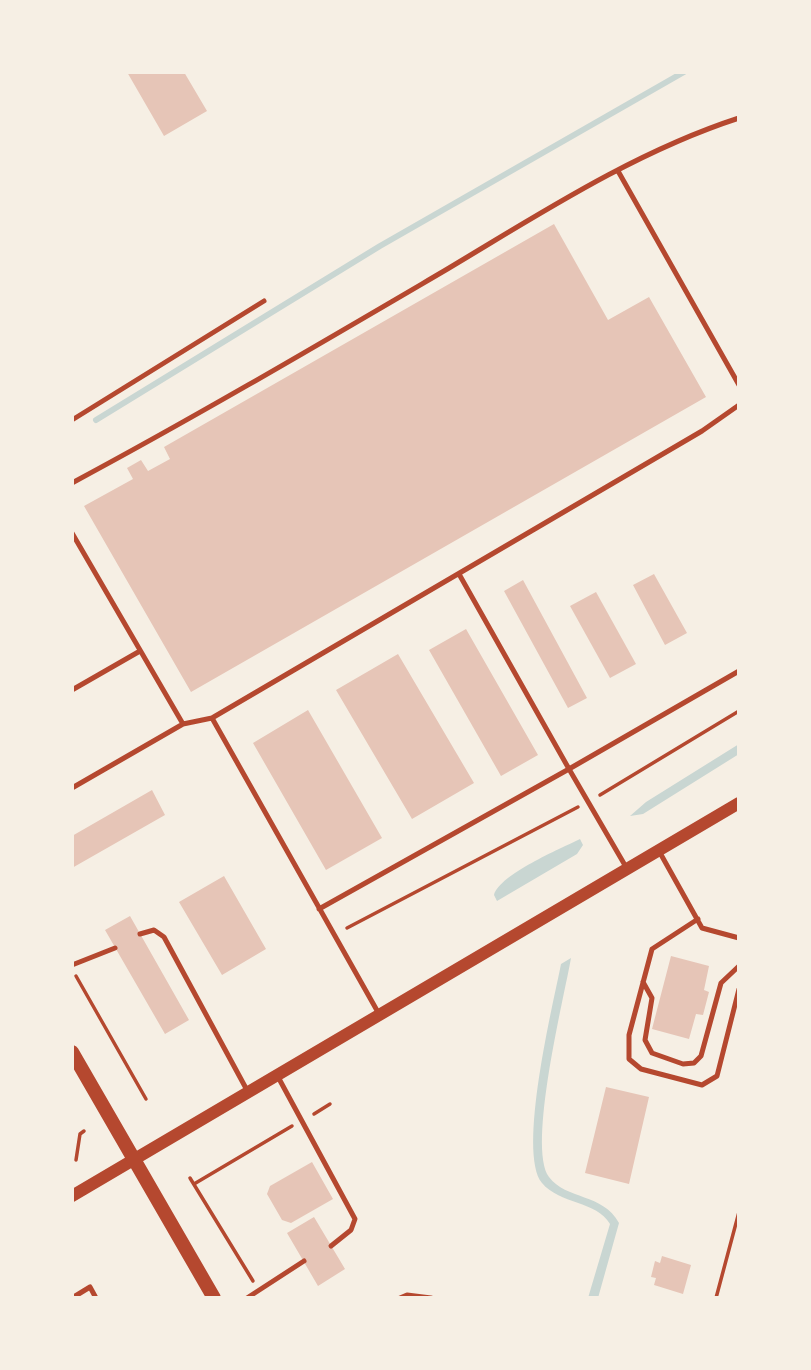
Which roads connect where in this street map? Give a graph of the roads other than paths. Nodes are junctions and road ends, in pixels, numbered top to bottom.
1 (739, 118) edge
2 (618, 171) junction
3 (264, 301) dead end
4 (739, 385) edge
5 (739, 405) edge
6 (72, 420) edge
7 (72, 484) edge
8 (72, 533) edge
9 (459, 574) junction
10 (140, 651) junction
11 (739, 671) edge
12 (72, 691) edge
13 (212, 718) junction
14 (183, 724) junction
15 (569, 769) junction
16 (72, 788) edge
17 (739, 803) edge
18 (659, 849) junction
19 (626, 867) junction
20 (319, 909) junction
21 (698, 919) junction
22 (140, 934) dead end
23 (739, 938) edge
24 (115, 948) dead end
25 (72, 966) edge
26 (739, 966) edge
27 (643, 982) junction
28 (739, 989) edge
29 (379, 1014) junction
30 (72, 1052) edge
31 (277, 1075) junction
32 (248, 1092) junction
33 (134, 1160) junction
34 (72, 1196) edge
35 (331, 1246) dead end
36 (304, 1261) dead end
37 (72, 1298) edge
38 (96, 1298) edge
39 (214, 1298) edge
40 (247, 1298) edge
41 (400, 1298) edge
42 (430, 1298) edge

1 - 2 lane
2 - 4 lane
2 - 7 lane
3 - 6 lane
5 - 9 lane
8 - 10 lane
9 - 13 lane
9 - 15 lane
10 - 12 lane
10 - 14 lane
11 - 15 lane
13 - 14 lane
13 - 20 lane
14 - 16 lane
15 - 19 lane
15 - 20 lane
17 - 18 street
18 - 19 street
18 - 21 lane
19 - 29 street
20 - 29 lane
21 - 23 lane
21 - 27 lane
22 - 32 lane
24 - 25 lane
26 - 27 lane
27 - 28 lane
29 - 31 street
30 - 33 main road
31 - 32 street
31 - 35 lane
32 - 33 street
33 - 34 street
33 - 39 main road
36 - 40 lane
37 - 38 lane
41 - 42 lane

